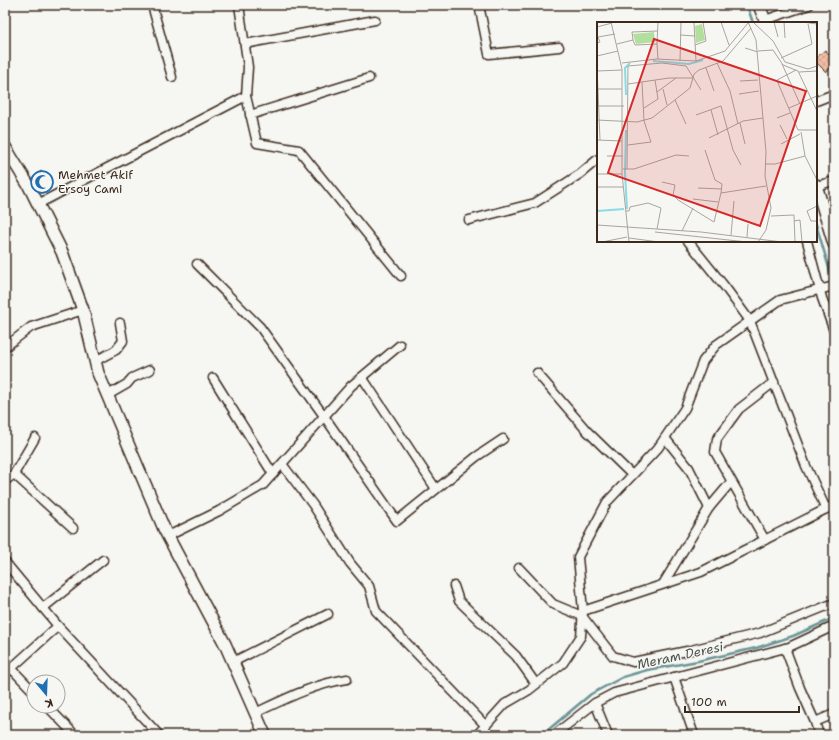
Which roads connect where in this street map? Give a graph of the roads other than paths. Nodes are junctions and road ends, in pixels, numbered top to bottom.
1 (152, 5) edge
2 (239, 5) edge
3 (479, 5) edge
4 (759, 5) edge
5 (809, 5) edge
6 (375, 20) dead end
7 (766, 22) edge
8 (245, 44) junction
9 (558, 47) dead end
10 (172, 77) dead end
11 (369, 78) dead end
12 (834, 94) edge
13 (246, 96) junction
14 (817, 101) edge
15 (250, 115) junction
16 (5, 147) edge
17 (597, 160) edge
18 (834, 181) edge
19 (817, 186) edge
20 (817, 189) edge
21 (38, 204) junction
22 (469, 220) dead end
23 (689, 242) edge
24 (807, 242) edge
25 (834, 244) edge
26 (197, 264) dead end
27 (401, 276) dead end
28 (828, 287) edge
29 (83, 310) junction
30 (750, 321) junction
31 (120, 323) dead end
32 (834, 331) edge
33 (400, 345) dead end
34 (5, 347) edge
35 (96, 361) junction
36 (150, 370) dead end
37 (537, 373) dead end
38 (362, 377) junction
39 (213, 378) dead end
40 (774, 382) junction
41 (108, 395) junction
42 (324, 416) junction
43 (35, 438) dead end
44 (664, 438) junction
45 (503, 439) dead end
46 (282, 464) junction
47 (14, 474) junction
48 (274, 474) junction
49 (632, 475) junction
50 (5, 481) edge
51 (732, 482) junction
52 (436, 489) junction
53 (834, 504) edge
54 (709, 508) junction
55 (826, 509) junction
56 (73, 528) dead end
57 (168, 536) junction
58 (765, 540) junction
59 (103, 560) dead end
60 (5, 562) edge
61 (519, 568) dead end
62 (664, 584) junction
63 (454, 586) dead end
64 (834, 603) edge
65 (43, 608) junction
66 (328, 614) dead end
67 (582, 614) junction
68 (58, 626) junction
69 (834, 626) edge
70 (785, 648) junction
71 (233, 662) junction
72 (8, 671) edge
73 (674, 677) junction
74 (347, 679) dead end
75 (536, 684) junction
76 (26, 686) edge
77 (595, 703) junction
78 (255, 713) junction
79 (55, 714) edge
80 (834, 714) edge
81 (815, 722) junction
82 (486, 726) junction
83 (75, 735) edge
84 (159, 735) edge
85 (265, 735) edge
86 (477, 735) edge
87 (554, 735) edge
88 (608, 735) edge
89 (694, 735) edge
90 (819, 735) edge

1 - 10 street
2 - 8 street
3 - 9 street
4 - 7 street
5 - 7 street
6 - 8 street
8 - 13 street
11 - 15 street
12 - 14 street
13 - 15 street
13 - 21 street
15 - 27 street
16 - 21 street
17 - 22 street
18 - 19 street
20 - 25 street
21 - 29 street
23 - 30 street
24 - 28 street
26 - 42 street
28 - 30 street
28 - 32 street
29 - 34 street
29 - 35 street
30 - 40 street
30 - 44 street
31 - 35 street
33 - 38 street
35 - 41 street
36 - 41 street
37 - 49 street
38 - 42 street
38 - 52 street
39 - 48 street
40 - 51 street
40 - 55 street
41 - 57 street
42 - 46 street
42 - 52 street
43 - 47 street
44 - 49 street
44 - 54 street
45 - 52 street
46 - 48 street
46 - 82 street
47 - 50 street
47 - 56 street
48 - 57 street
49 - 67 street
51 - 54 street
51 - 58 street
53 - 55 street
54 - 62 street
55 - 58 street
57 - 71 street
58 - 62 street
59 - 65 street
60 - 65 street
61 - 67 street
62 - 67 street
63 - 75 street
64 - 67 street
65 - 68 street
66 - 71 street
67 - 75 street
68 - 72 street
68 - 84 street
69 - 70 street
70 - 73 street
70 - 81 street
71 - 78 street
72 - 76 street
73 - 77 street
73 - 89 street
74 - 78 street
75 - 82 street
77 - 87 street
77 - 88 street
78 - 85 street
79 - 83 street
80 - 81 street
81 - 90 street
82 - 86 street

